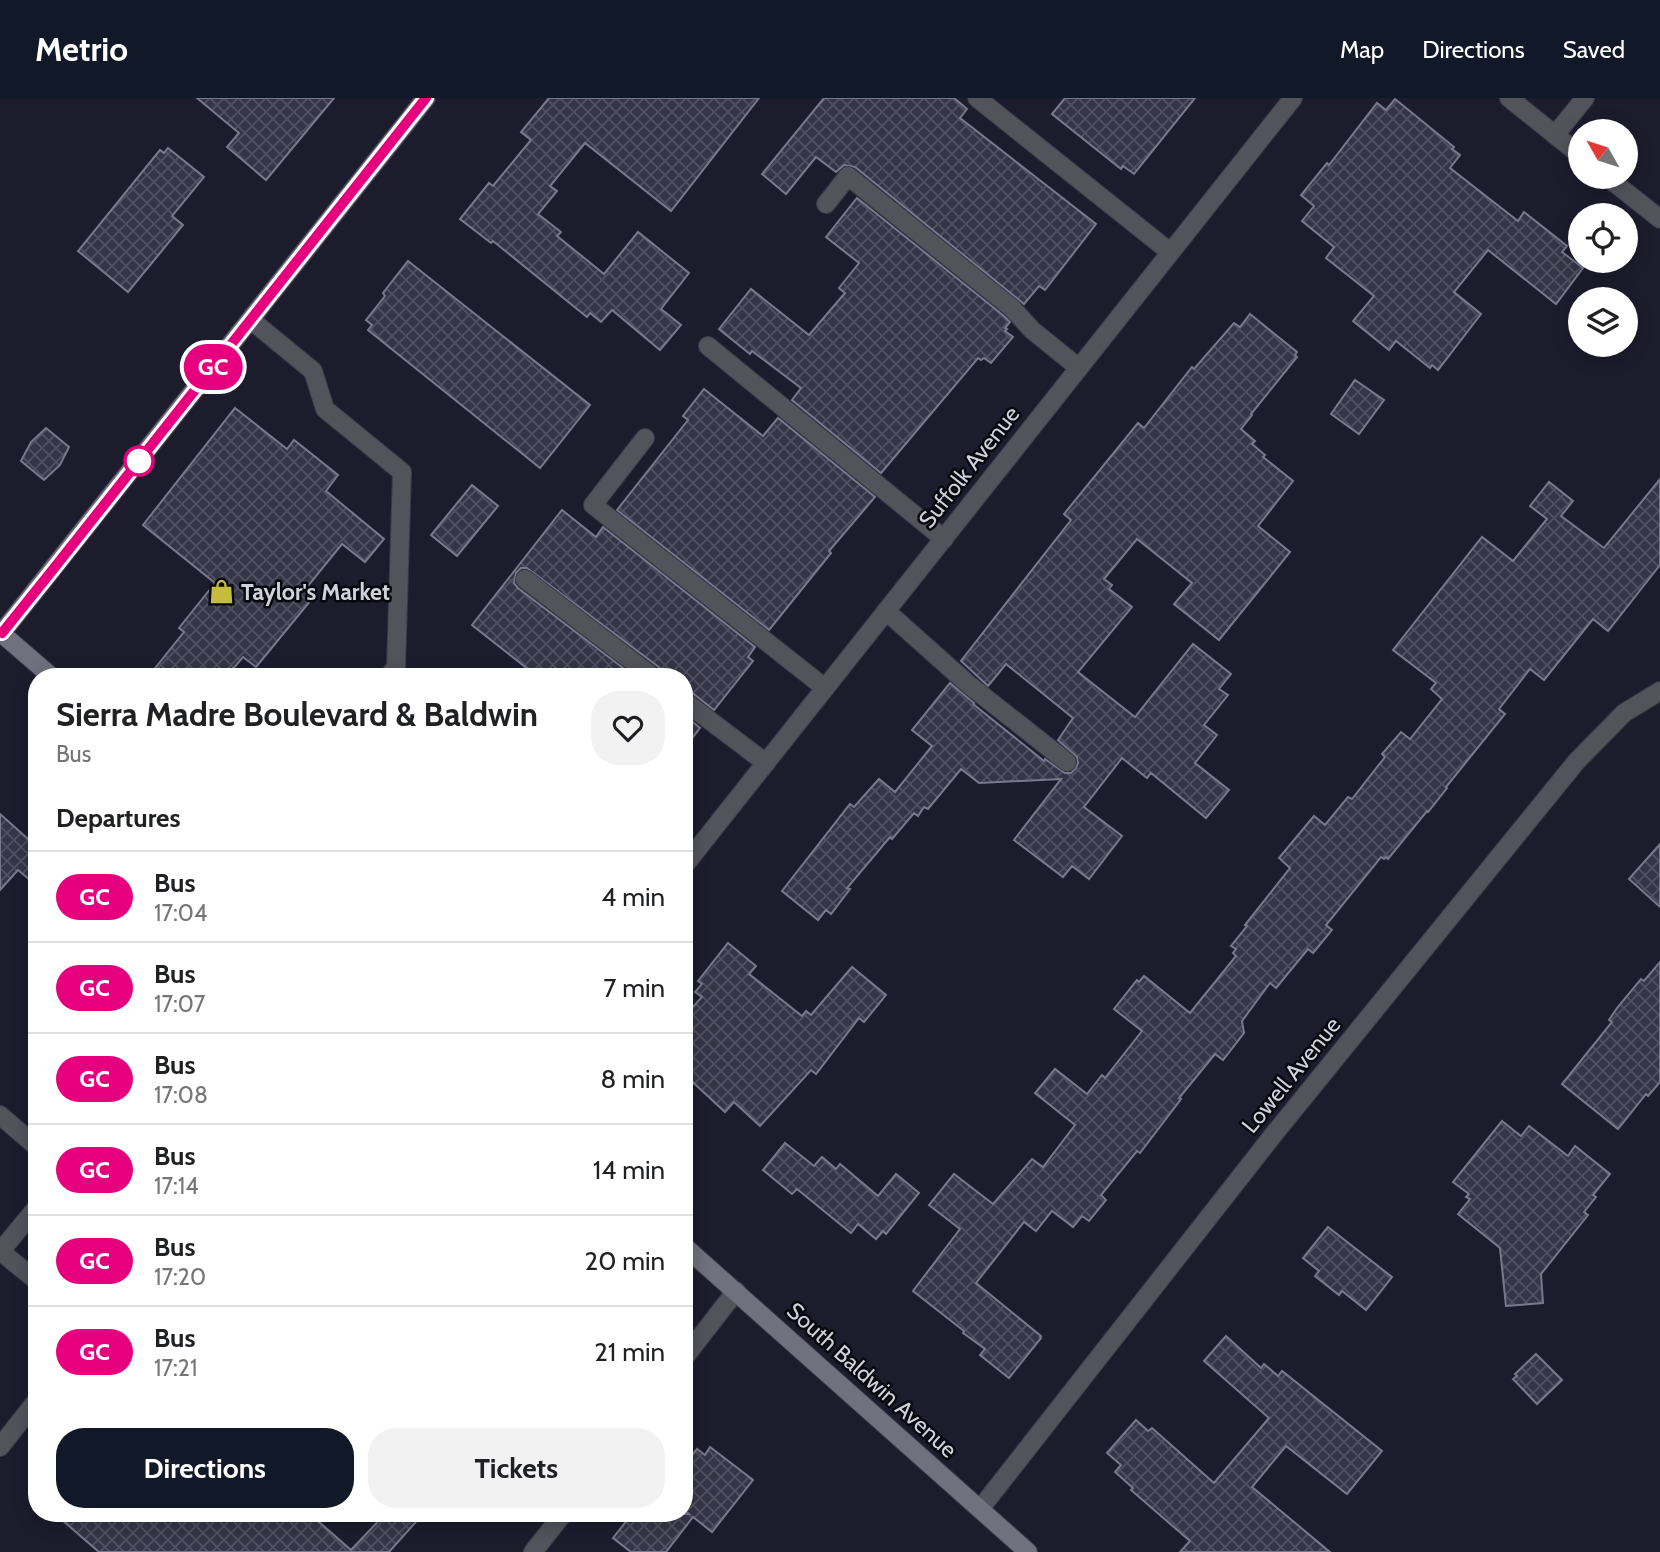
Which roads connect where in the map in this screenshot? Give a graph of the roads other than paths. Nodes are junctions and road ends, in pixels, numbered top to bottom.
1 (426, 98) edge
2 (977, 98) edge
3 (1293, 98) edge
4 (1509, 98) edge
5 (1585, 98) edge
6 (1555, 135) junction
7 (1568, 145) edge
8 (1622, 189) edge
9 (825, 204) dead end
10 (1660, 219) edge
11 (1170, 252) junction
12 (251, 320) junction
13 (708, 346) dead end
14 (1079, 368) junction
15 (645, 438) dead end
16 (944, 539) junction
17 (525, 579) dead end
18 (886, 611) junction
19 (1, 633) edge
20 (41, 668) edge
21 (395, 668) edge
22 (641, 668) edge
23 (825, 688) junction
24 (1660, 691) edge
25 (693, 708) edge
26 (1067, 762) dead end
27 (766, 763) junction
28 (693, 855) edge
29 (0, 1115) edge
30 (28, 1139) edge
31 (28, 1218) edge
32 (0, 1251) edge
33 (693, 1254) edge
34 (28, 1274) edge
35 (736, 1291) junction
36 (693, 1346) edge
37 (28, 1411) edge
38 (0, 1447) edge
39 (980, 1509) junction
40 (557, 1522) edge
41 (533, 1552) edge
42 (1028, 1552) edge

1 - 12 street
2 - 11 street
3 - 11 street, Suffolk Avenue
4 - 6 street
5 - 6 street
6 - 7 street
8 - 10 street
9 - 14 street
11 - 14 street, Suffolk Avenue
12 - 19 street
12 - 21 street
13 - 16 street
14 - 16 street, Suffolk Avenue
15 - 23 street
16 - 18 street, Suffolk Avenue
17 - 22 street
18 - 23 street, Suffolk Avenue
18 - 26 street
19 - 20 street
23 - 27 street, Suffolk Avenue
24 - 39 street, Lowell Avenue
25 - 27 street
27 - 28 street, Suffolk Avenue
29 - 30 street
31 - 32 street
32 - 34 street
33 - 35 street, South Baldwin Avenue
35 - 36 street
35 - 39 street, South Baldwin Avenue
37 - 38 street
39 - 42 street, South Baldwin Avenue
40 - 41 street

